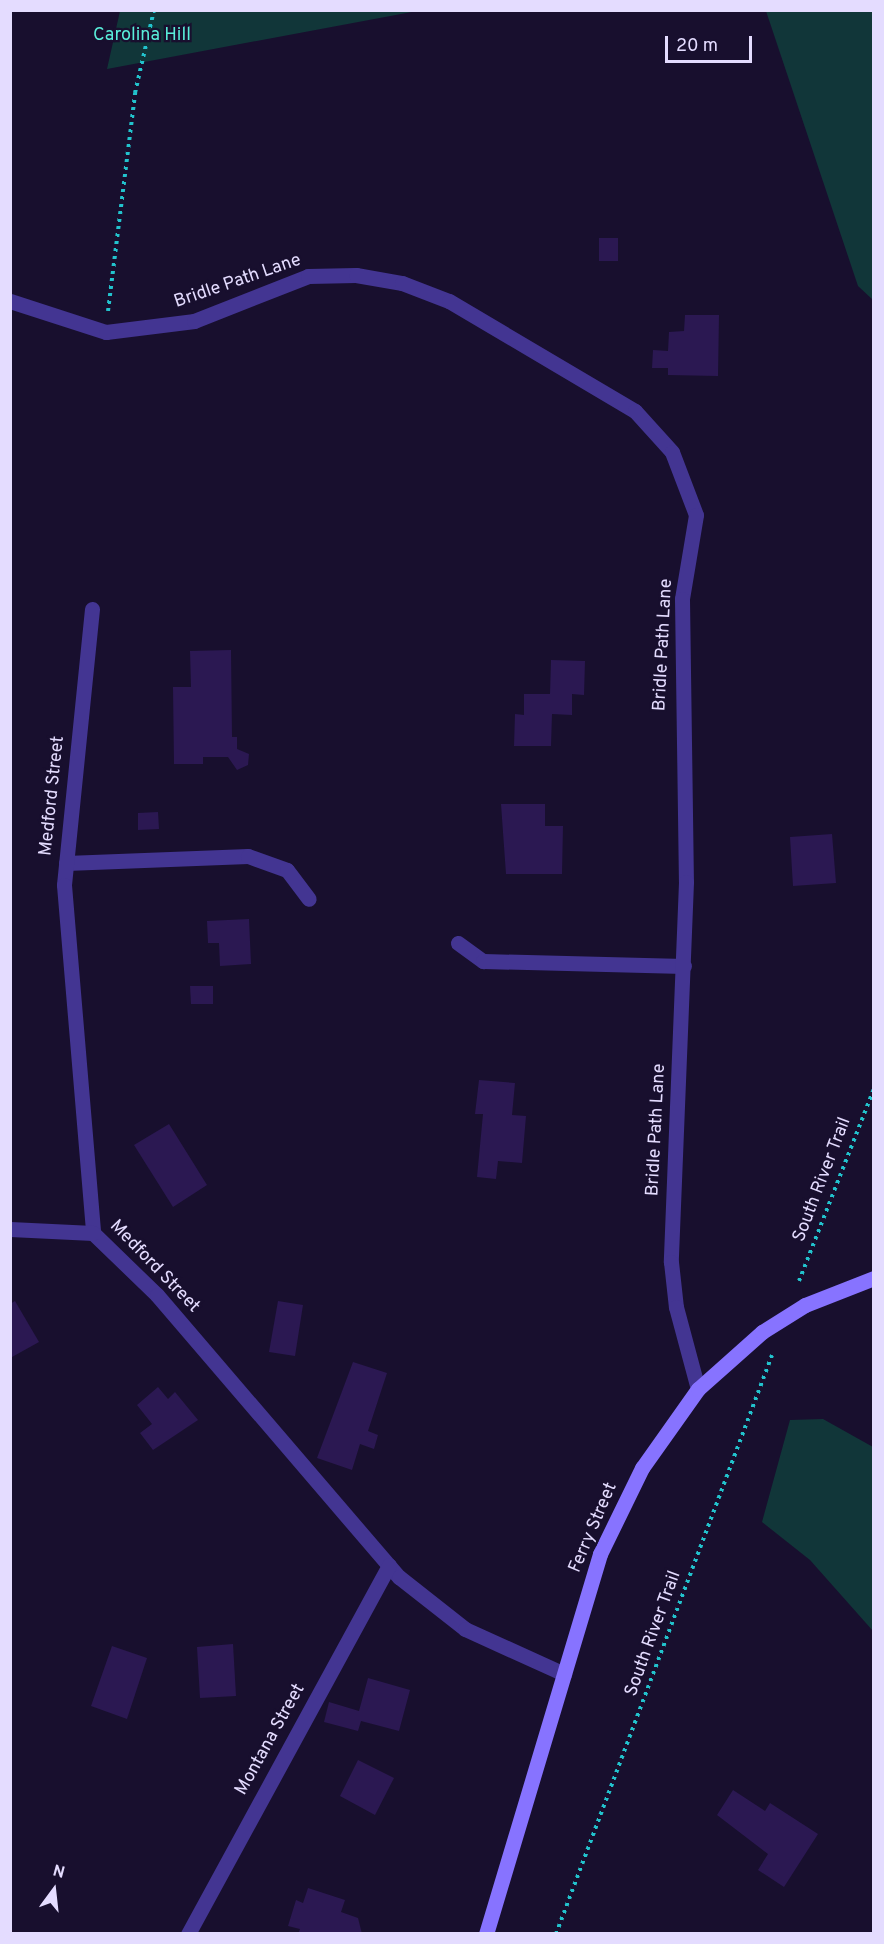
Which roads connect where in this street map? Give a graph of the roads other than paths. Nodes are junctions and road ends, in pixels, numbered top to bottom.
1 (10, 301) edge
2 (92, 609) dead end
3 (66, 863) junction
4 (309, 899) dead end
5 (459, 943) dead end
6 (684, 966) junction
7 (10, 1229) edge
8 (93, 1233) junction
9 (873, 1278) edge
10 (698, 1389) junction
11 (389, 1565) junction
12 (564, 1674) junction
13 (188, 1934) edge
14 (486, 1934) edge

1 - 6 street, Bridle Path Lane
2 - 3 street, Medford Street
3 - 4 street
3 - 8 street, Medford Street
5 - 6 street
6 - 10 street, Bridle Path Lane
7 - 8 street
8 - 11 street, Medford Street
9 - 10 main road, Ferry Street
10 - 12 main road, Ferry Street
11 - 12 street, Medford Street
11 - 13 street, Montana Street
12 - 14 main road, Ferry Street

